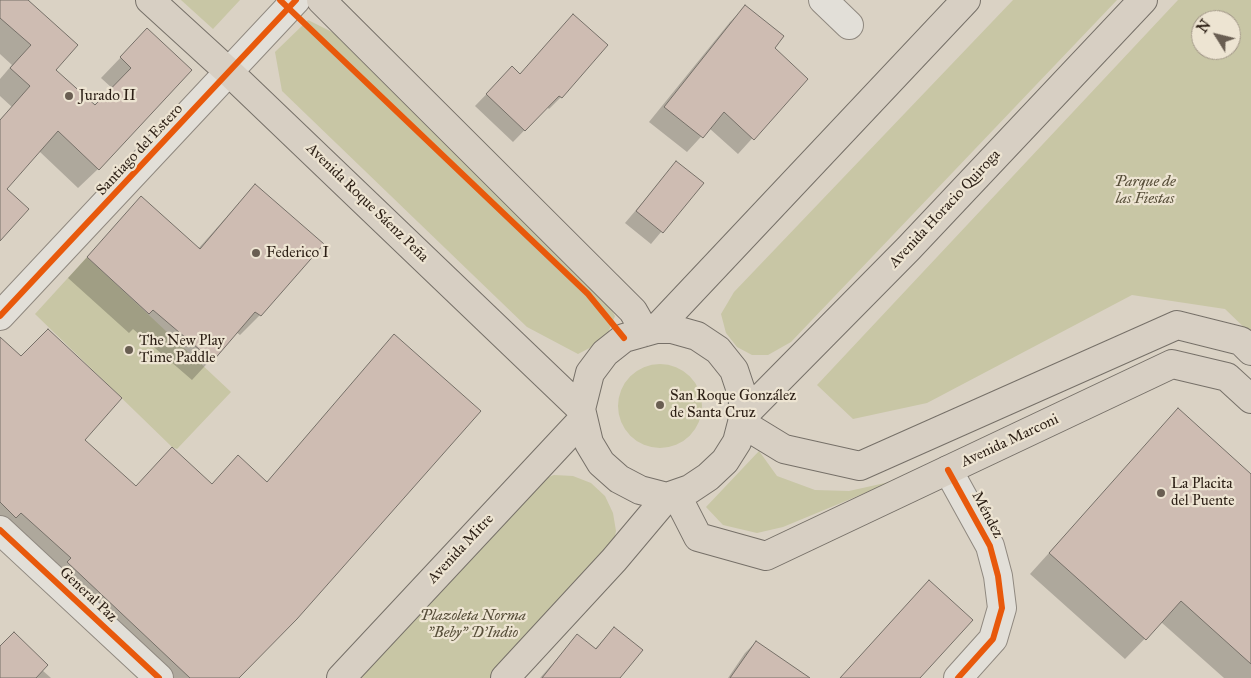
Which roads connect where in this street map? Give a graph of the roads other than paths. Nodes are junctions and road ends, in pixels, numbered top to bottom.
1 (150, 0) edge
2 (296, 0) edge
3 (321, 0) edge
4 (822, 0) edge
5 (966, 0) edge
6 (1143, 0) edge
7 (849, 25) dead end
8 (230, 73) junction
9 (0, 316) edge
10 (651, 330) junction
11 (1251, 351) edge
12 (1251, 399) edge
13 (581, 415) junction
14 (744, 419) junction
15 (948, 470) junction
16 (672, 496) junction
17 (0, 530) edge
18 (159, 678) edge
19 (341, 678) edge
20 (505, 678) edge
21 (958, 678) edge

1 - 8 main road, Avenida Roque Sáenz Peña
2 - 8 street, Santiago del Estero
3 - 10 main road
4 - 7 street
5 - 10 main road
6 - 14 main road, Avenida Horacio Quiroga
8 - 9 street, Santiago del Estero
8 - 13 main road, Avenida Roque Sáenz Peña
10 - 13 main road
10 - 14 main road
11 - 14 main road
12 - 15 main road, Avenida Marconi
13 - 16 main road
13 - 19 main road, Avenida Mitre
14 - 16 main road
15 - 16 main road, Avenida Marconi
15 - 21 street, Méndez
16 - 20 main road
17 - 18 street, General Paz

